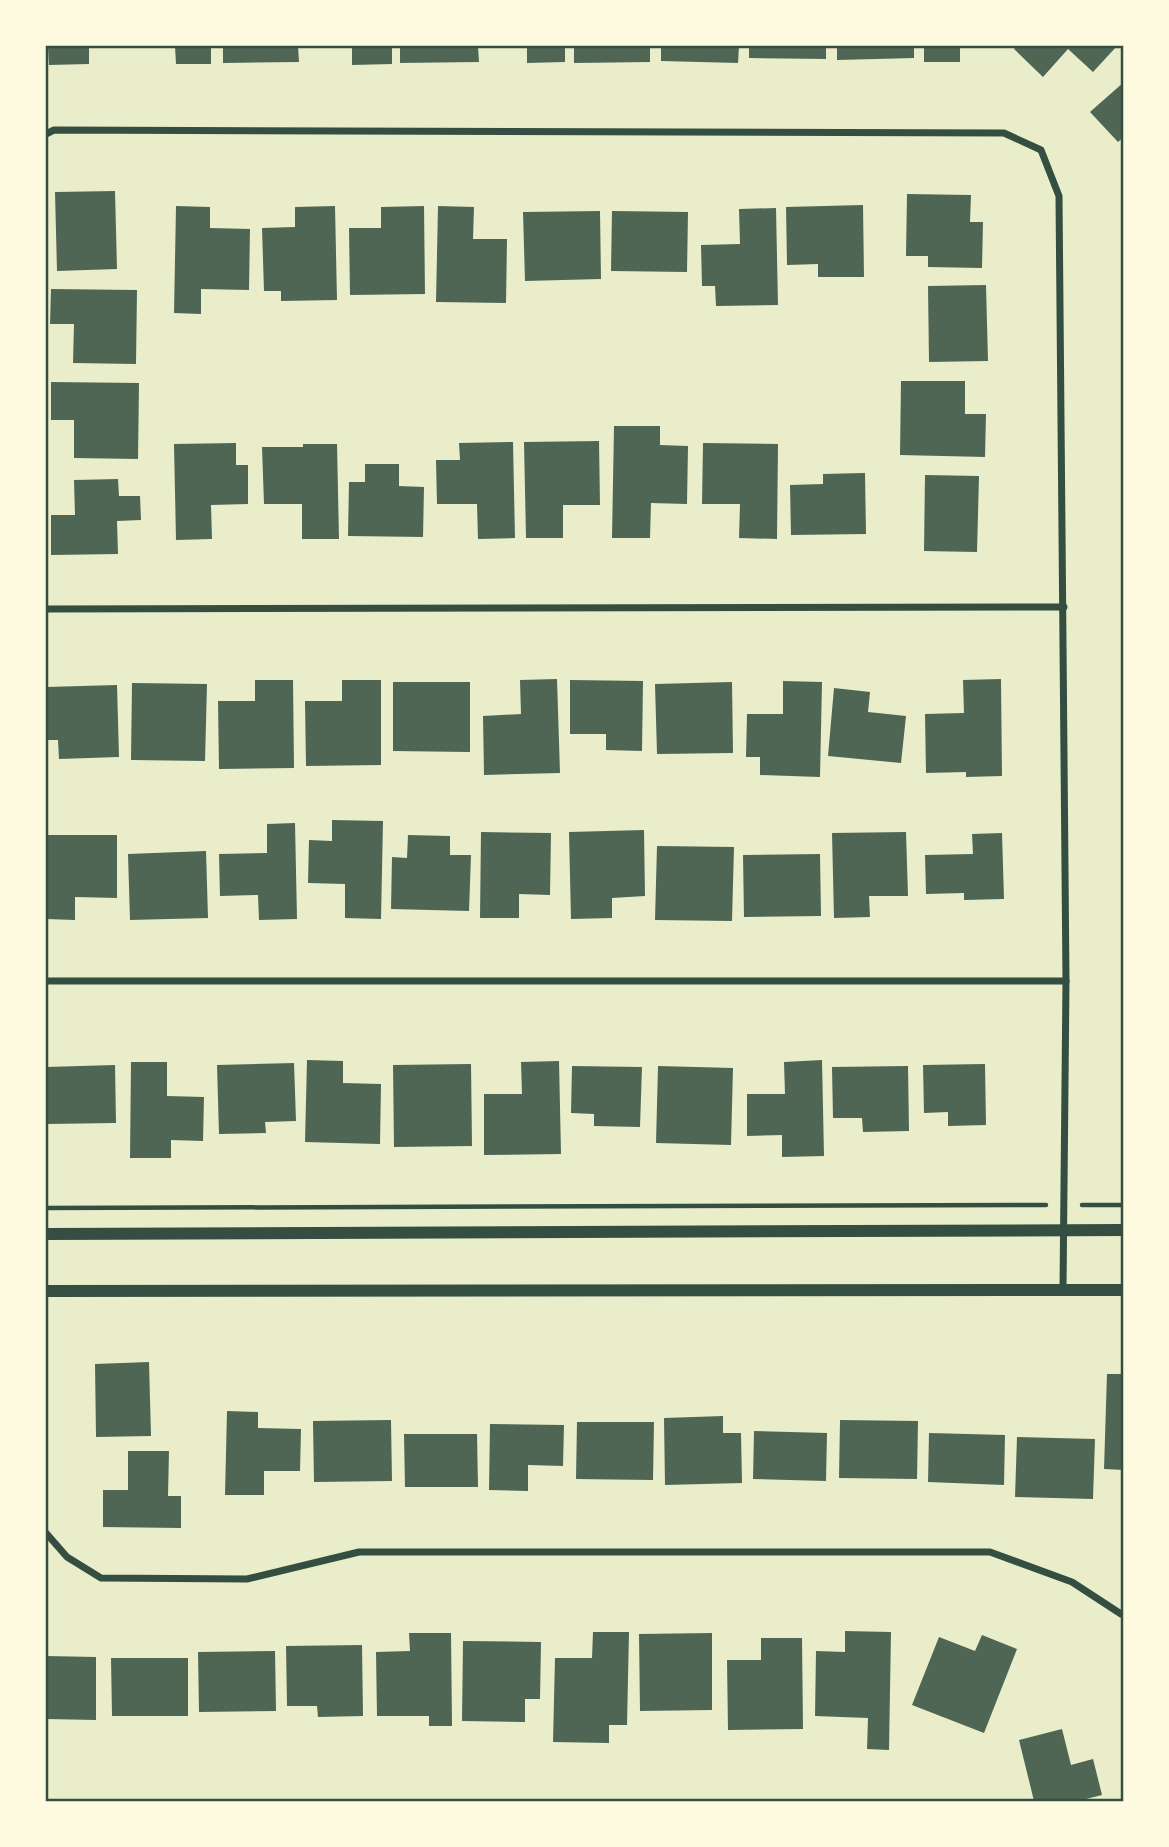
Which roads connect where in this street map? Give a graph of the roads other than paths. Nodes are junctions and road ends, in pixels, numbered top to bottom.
1 (46, 134) edge
2 (1064, 607) junction
3 (46, 609) edge
4 (46, 981) edge
5 (1066, 981) junction
6 (1064, 1230) junction
7 (1124, 1230) edge
8 (46, 1234) edge
9 (1063, 1290) junction
10 (1124, 1290) edge
11 (46, 1291) edge
12 (46, 1533) edge
13 (1123, 1614) edge

1 - 2 street
2 - 3 street
2 - 5 street
4 - 5 street
5 - 6 street
6 - 7 street
6 - 8 street
6 - 9 street
9 - 10 street
9 - 11 street
12 - 13 street

